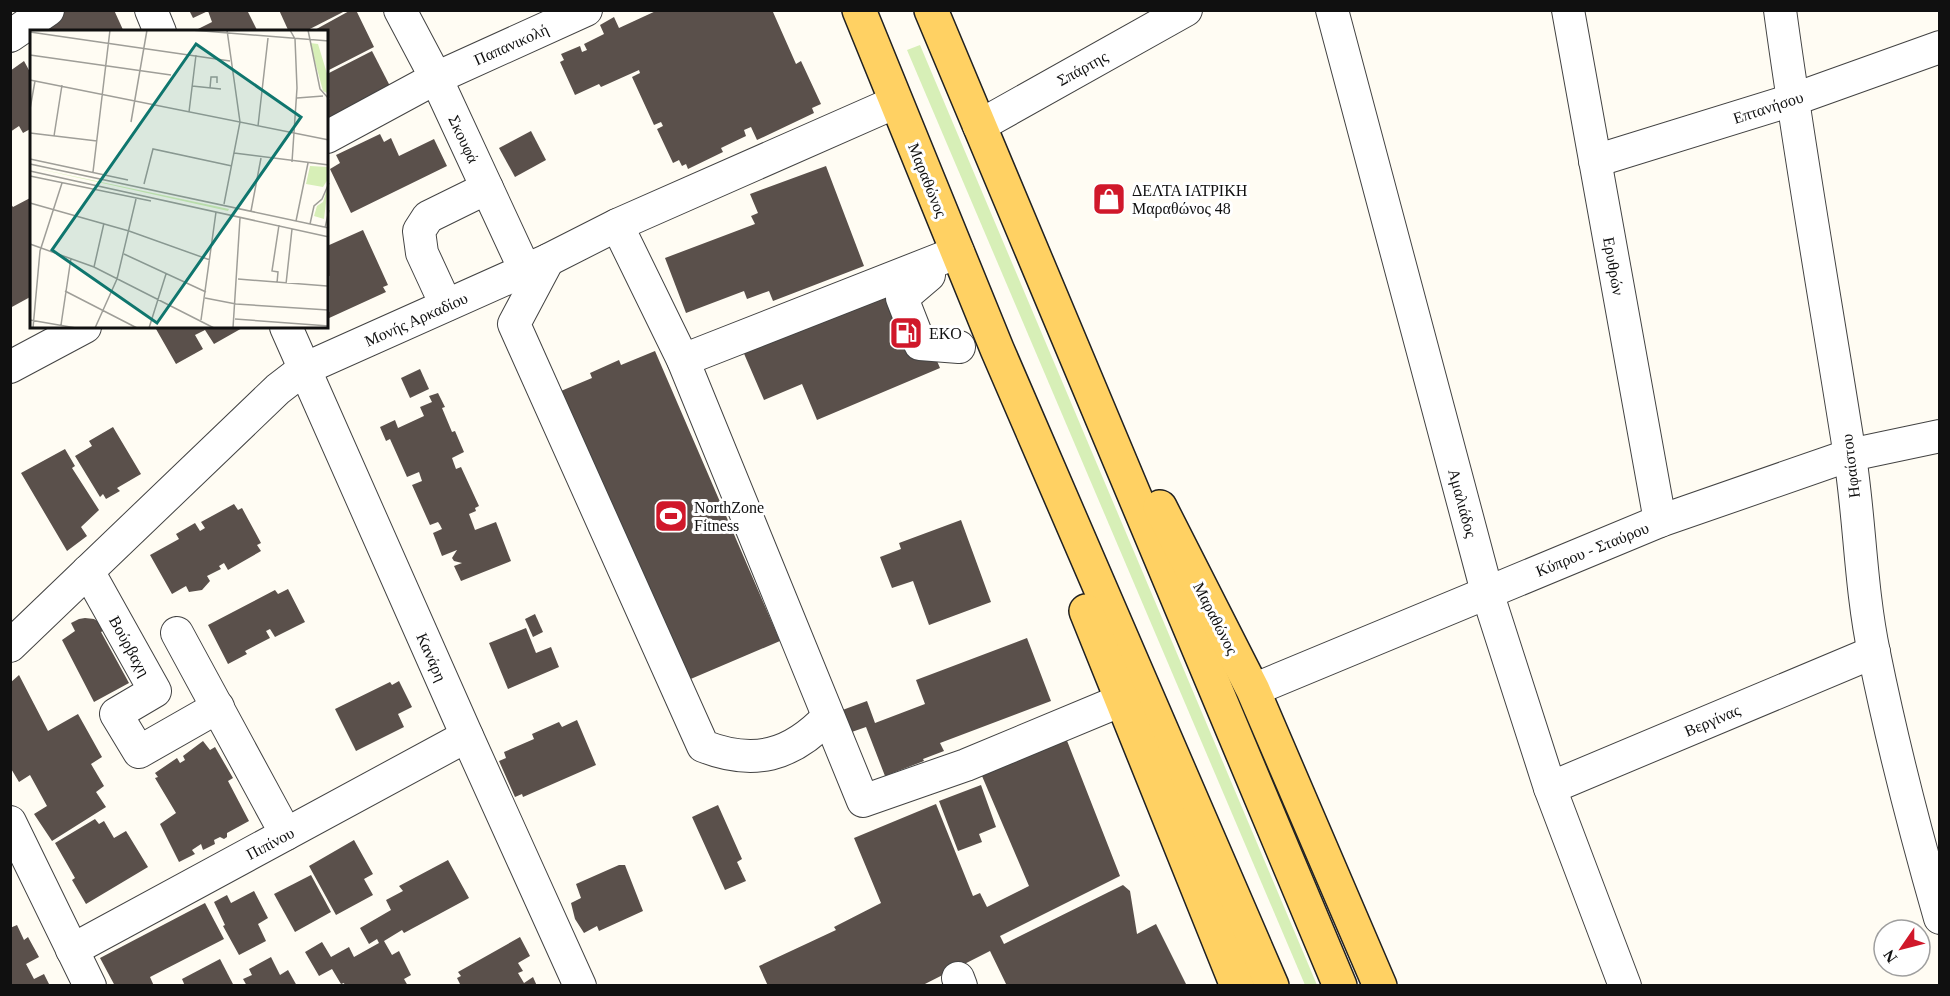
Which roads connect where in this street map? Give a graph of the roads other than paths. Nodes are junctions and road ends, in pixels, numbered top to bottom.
1 (48, 10) edge
2 (151, 10) edge
3 (400, 10) edge
4 (586, 10) edge
5 (859, 10) edge
6 (931, 10) edge
7 (1186, 10) edge
8 (1332, 10) edge
9 (1568, 10) edge
10 (1780, 10) edge
11 (159, 30) edge
12 (10, 36) edge
13 (1940, 47) edge
14 (436, 78) junction
15 (1792, 100) junction
16 (896, 102) junction
17 (979, 126) junction
18 (328, 136) edge
19 (1595, 161) junction
20 (487, 188) junction
21 (617, 225) junction
22 (958, 252) junction
23 (1034, 259) junction
24 (536, 265) junction
25 (929, 275) dead end
26 (446, 305) junction
27 (83, 328) edge
28 (286, 328) edge
29 (958, 346) dead end
30 (997, 349) junction
31 (683, 360) junction
32 (10, 367) edge
33 (304, 369) junction
34 (1940, 436) edge
35 (1850, 455) junction
36 (1660, 521) junction
37 (88, 571) junction
38 (1487, 592) junction
39 (177, 633) dead end
40 (10, 646) edge
41 (1874, 652) junction
42 (1253, 690) junction
43 (1122, 700) junction
44 (218, 707) junction
45 (828, 717) junction
46 (467, 736) junction
47 (1550, 788) junction
48 (10, 822) edge
49 (1928, 833) edge
50 (286, 834) junction
51 (1940, 918) edge
52 (72, 950) junction
53 (90, 986) edge
54 (580, 986) edge
55 (1237, 986) edge
56 (1272, 986) edge
57 (1340, 986) edge
58 (1380, 986) edge
59 (1625, 986) edge

1 - 12 street
2 - 11 street
3 - 14 street, Σκουφά
4 - 14 street, Παπανικολή
5 - 16 main road, Μαραθώνος
6 - 17 main road, Μαραθώνος
7 - 17 street, Σπάρτης
8 - 38 street, Αμαλιάδος
9 - 19 street, Ερυθρών
10 - 15 street, Ηφαίστου
13 - 15 street, Επτανήσου
14 - 18 street, Παπανικολή
14 - 20 street, Σκουφά
15 - 19 street, Επτανήσου
15 - 35 street, Ηφαίστου
16 - 21 street, Μονής Αρκαδίου
16 - 22 main road, Μαραθώνος
17 - 23 main road, Μαραθώνος
19 - 36 street, Ερυθρών
20 - 24 street, Σκουφά
20 - 26 street
21 - 24 street, Μονής Αρκαδίου
21 - 31 street
22 - 30 main road, Μαραθώνος
22 - 31 street
23 - 42 main road, Μαραθώνος
23 - 57 main road, Μαραθώνος
24 - 26 street, Μονής Αρκαδίου
24 - 45 street
25 - 29 street
26 - 33 street, Μονής Αρκαδίου
27 - 32 street
28 - 33 street, Κανάρη
30 - 43 main road, Μαραθώνος
30 - 56 main road, Μαραθώνος
31 - 45 street
33 - 37 street, Μονής Αρκαδίου
33 - 46 street, Κανάρη
34 - 35 street, Κύπρου - Σταύρου
35 - 36 street, Κύπρου - Σταύρου
35 - 41 street, Ηφαίστου
36 - 38 street, Κύπρου - Σταύρου
37 - 40 street, Μονής Αρκαδίου
37 - 44 street, Βούρβαχη
38 - 42 street, Κύπρου - Σταύρου
38 - 47 street, Αμαλιάδος
39 - 44 street
41 - 47 street, Βεργίνας
41 - 49 street, Ηφαίστου
42 - 58 main road, Μαραθώνος
43 - 45 street
43 - 55 main road, Μαραθώνος
44 - 50 street
46 - 50 street, Πιπίνου
46 - 54 street, Κανάρη
47 - 59 street, Αμαλιάδος
48 - 52 street
49 - 51 street, Ηφαίστου
50 - 52 street, Πιπίνου
52 - 53 street

